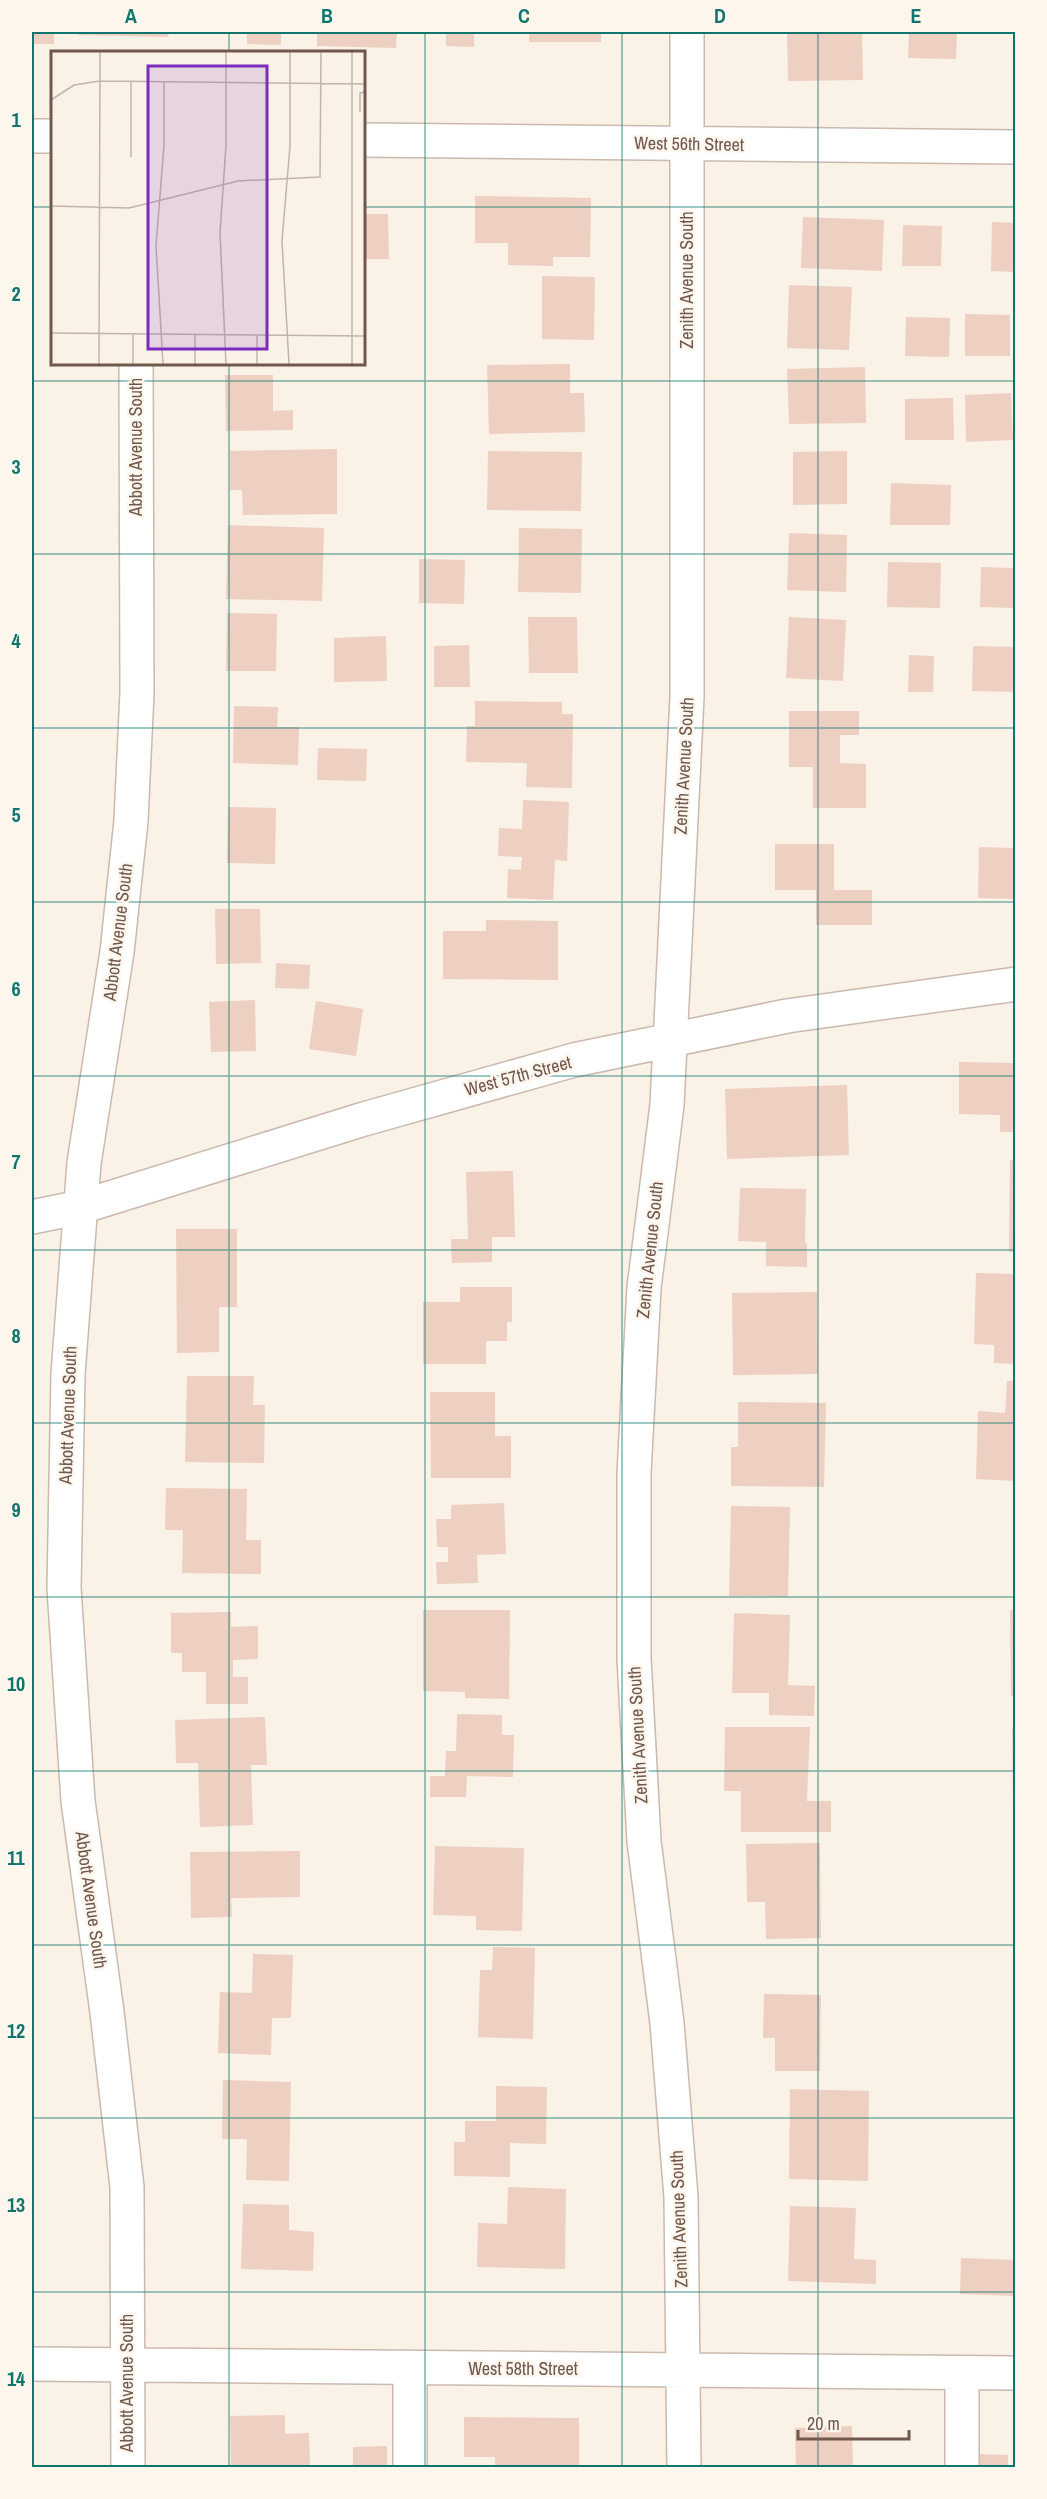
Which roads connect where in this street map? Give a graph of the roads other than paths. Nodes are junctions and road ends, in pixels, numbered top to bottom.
1 (687, 32) edge
2 (32, 136) edge
3 (51, 136) edge
4 (364, 140) edge
5 (687, 144) junction
6 (1016, 147) edge
7 (136, 364) edge
8 (1016, 984) edge
9 (670, 1040) junction
10 (81, 1207) junction
11 (32, 1217) edge
12 (32, 2364) edge
13 (127, 2366) junction
14 (410, 2368) junction
15 (684, 2371) junction
16 (962, 2373) junction
17 (1016, 2373) edge
18 (128, 2468) edge
19 (410, 2468) edge
20 (684, 2468) edge
21 (962, 2468) edge

1 - 5 street, Zenith Avenue South
2 - 3 street
4 - 5 street, West 56th Street
5 - 6 street, West 56th Street
5 - 9 street, Zenith Avenue South
7 - 10 street, Abbott Avenue South
8 - 9 street, West 57th Street
9 - 10 street, West 57th Street
9 - 15 street, Zenith Avenue South
10 - 11 street, West 57th Street
10 - 13 street, Abbott Avenue South
12 - 13 street, West 58th Street
13 - 14 street, West 58th Street
13 - 18 street, Abbott Avenue South
14 - 15 street, West 58th Street
14 - 19 street
15 - 16 street, West 58th Street
15 - 20 street, Zenith Avenue South
16 - 17 street, West 58th Street
16 - 21 street

